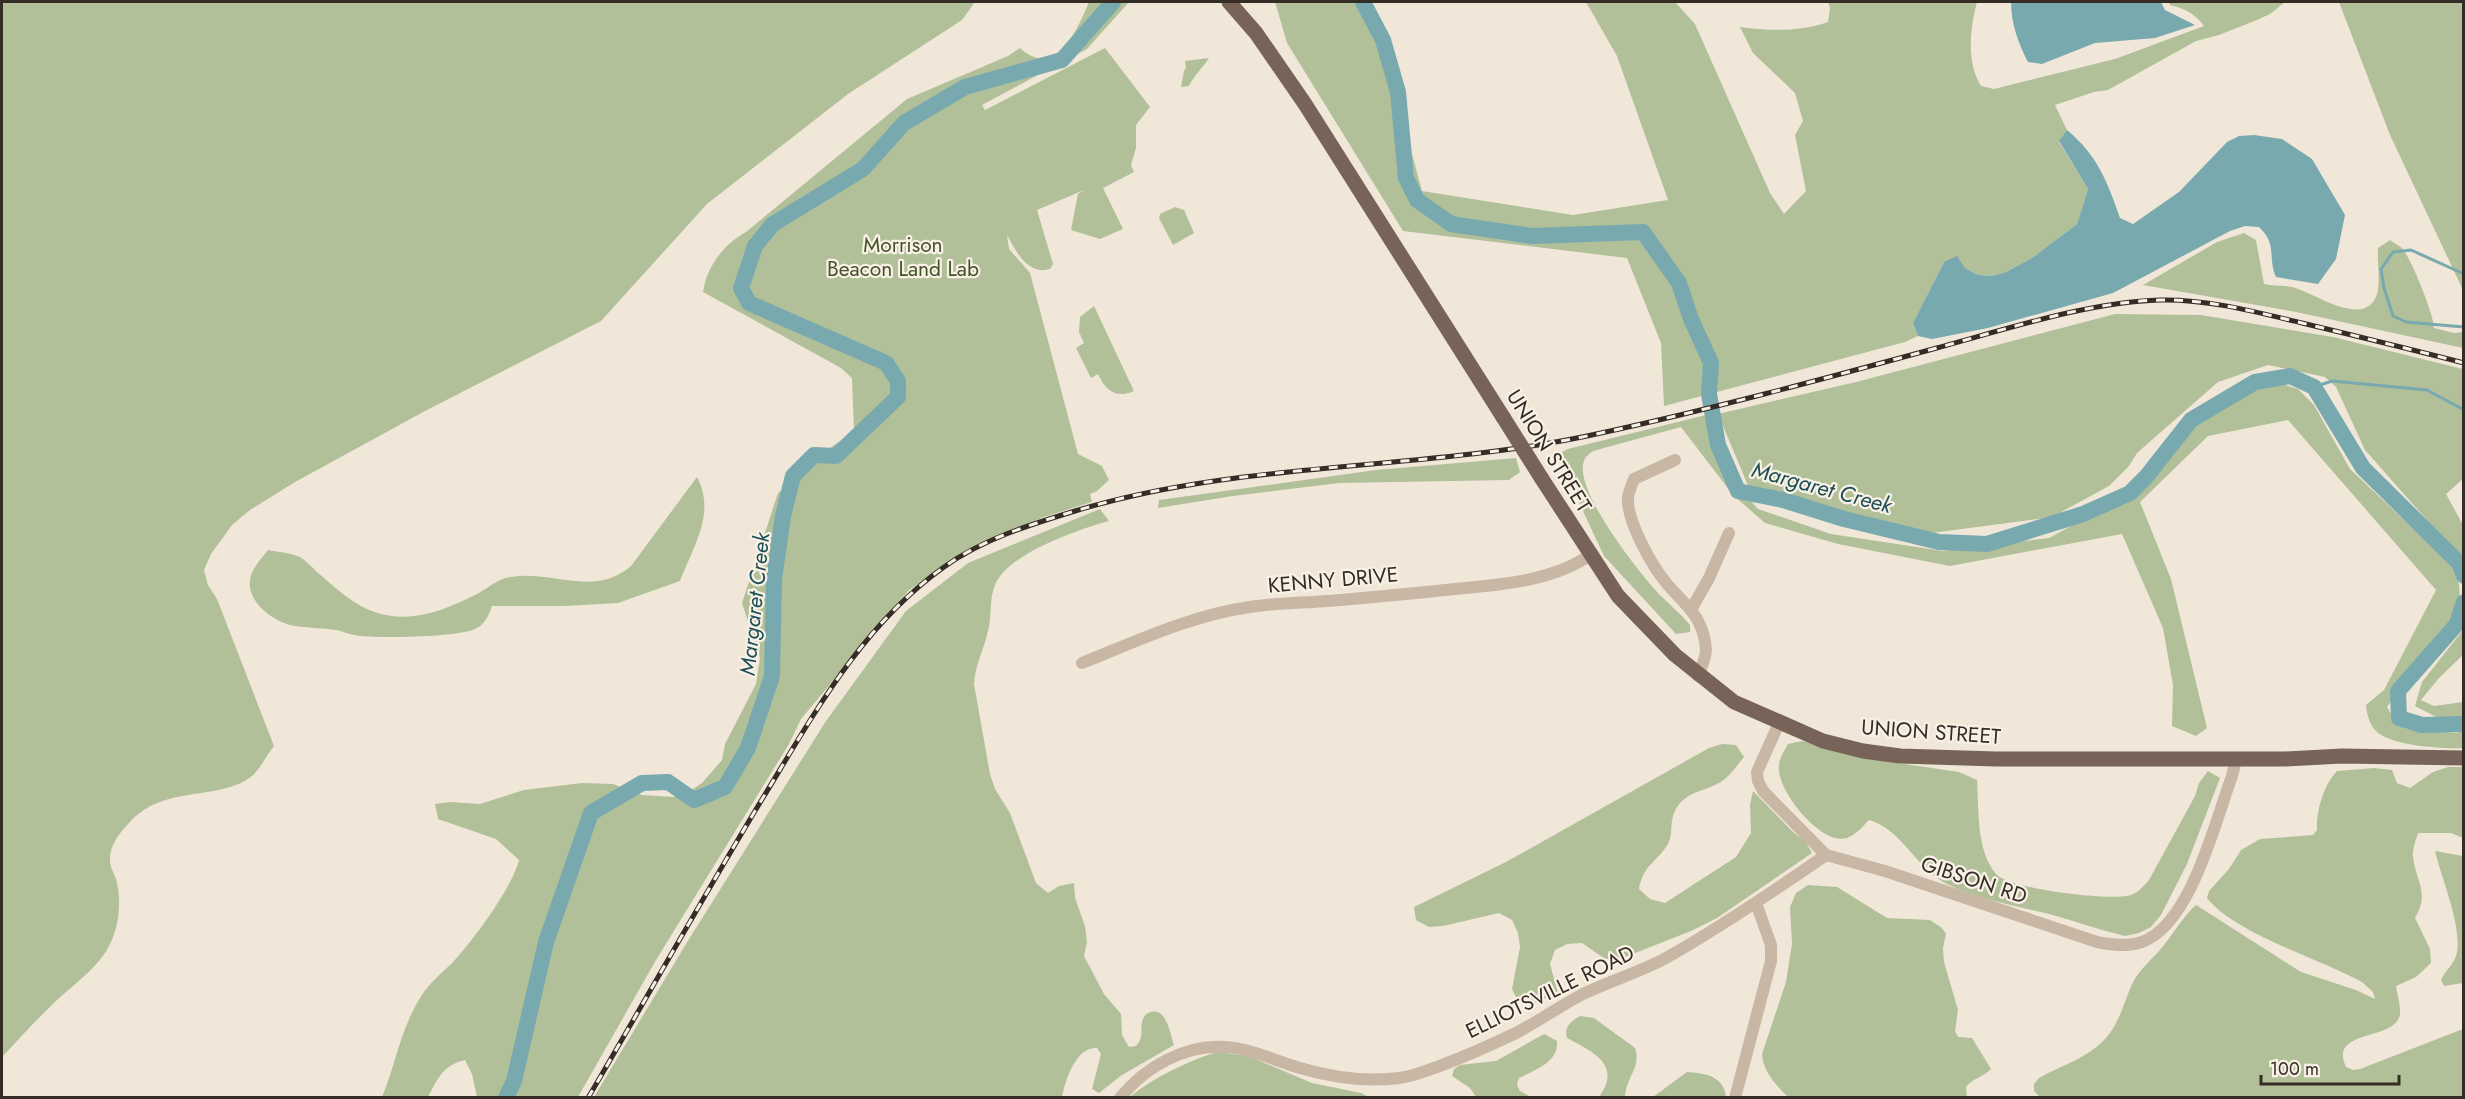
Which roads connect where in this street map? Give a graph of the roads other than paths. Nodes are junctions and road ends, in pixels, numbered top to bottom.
1 (1229, 2) edge
2 (1675, 460) dead end
3 (1729, 533) dead end
4 (1590, 555) junction
5 (1692, 608) junction
6 (1082, 663) dead end
7 (1698, 676) junction
8 (1779, 723) junction
9 (2463, 758) edge
10 (2235, 760) junction
11 (1826, 855) junction
12 (1756, 903) junction
13 (1120, 1098) edge
14 (1735, 1098) edge

1 - 4 main road, UNION STREET, bridge
2 - 5 street
3 - 5 street
4 - 6 street, KENNY DRIVE
4 - 7 main road, UNION STREET
5 - 7 street
7 - 8 main road, UNION STREET
8 - 10 main road, UNION STREET
8 - 11 street
9 - 10 main road, UNION STREET
10 - 11 street, GIBSON RD
11 - 12 street, ELLIOTSVILLE ROAD
12 - 13 street, ELLIOTSVILLE ROAD
12 - 14 street

